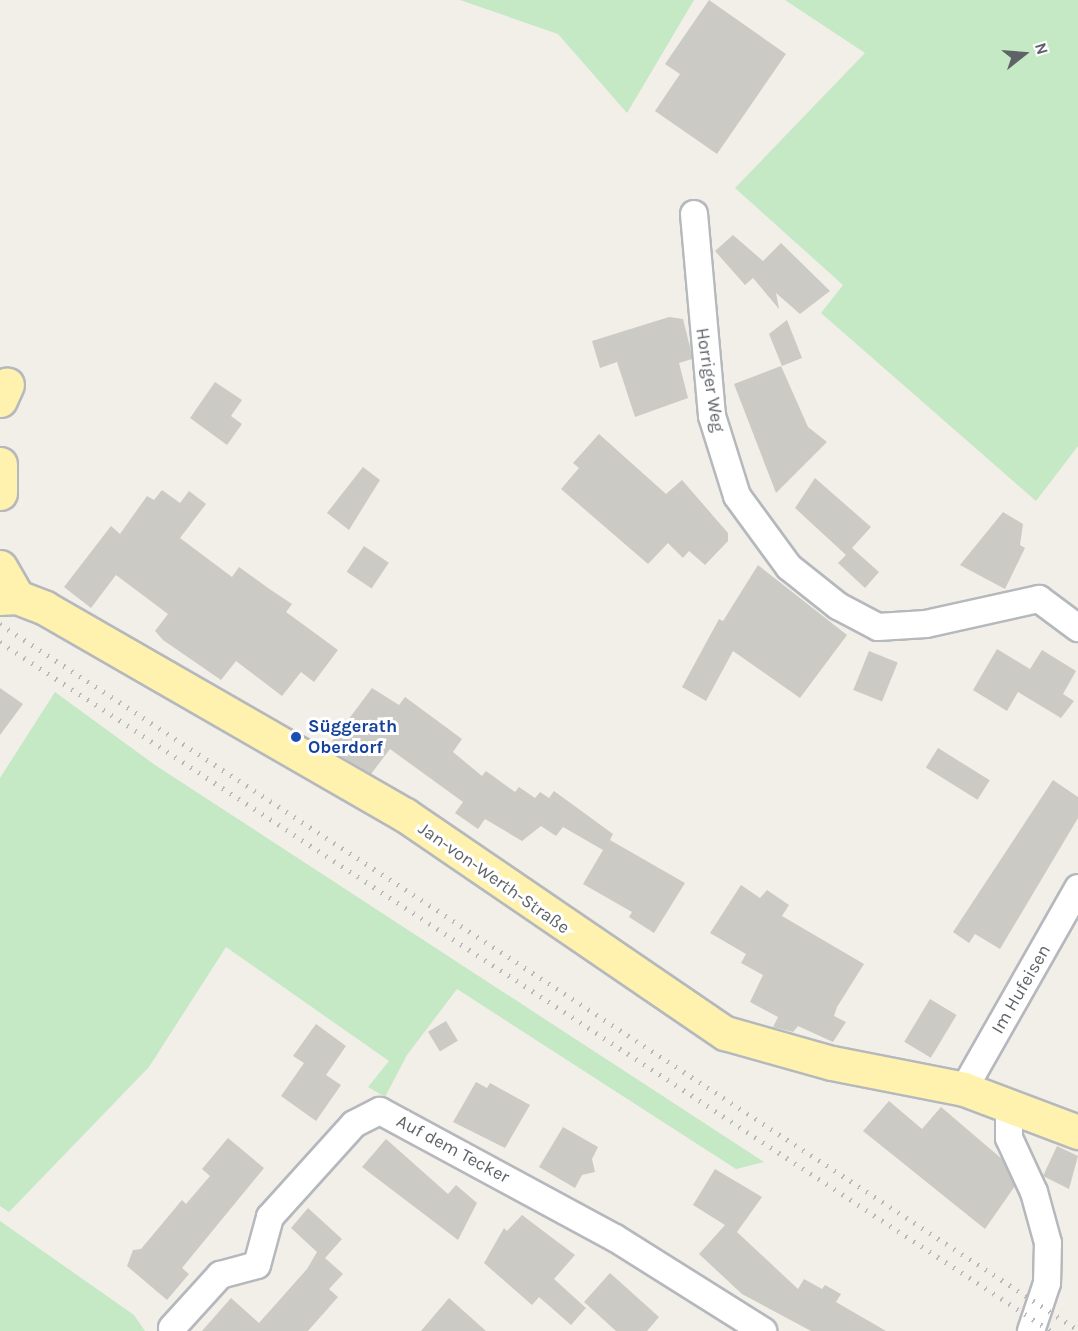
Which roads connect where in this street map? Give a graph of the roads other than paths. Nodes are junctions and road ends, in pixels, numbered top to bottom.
1 (694, 214) dead end
2 (0, 464) edge
3 (0, 493) edge
4 (0, 567) edge
5 (9, 598) edge
6 (1078, 628) edge
7 (1078, 888) edge
8 (963, 1089) junction
9 (1009, 1104) junction
10 (1078, 1132) edge
11 (172, 1328) dead end
12 (763, 1331) edge
13 (1030, 1331) edge

1 - 6 street, Horriger Weg
2 - 3 main road
4 - 5 main road
5 - 8 main road, Jan-von-Werth-Straße
7 - 8 street, Im Hufeisen
8 - 9 main road, Jan-von-Werth-Straße
9 - 10 main road, Jan-von-Werth-Straße
9 - 13 street
11 - 12 street, Auf dem Tecker

